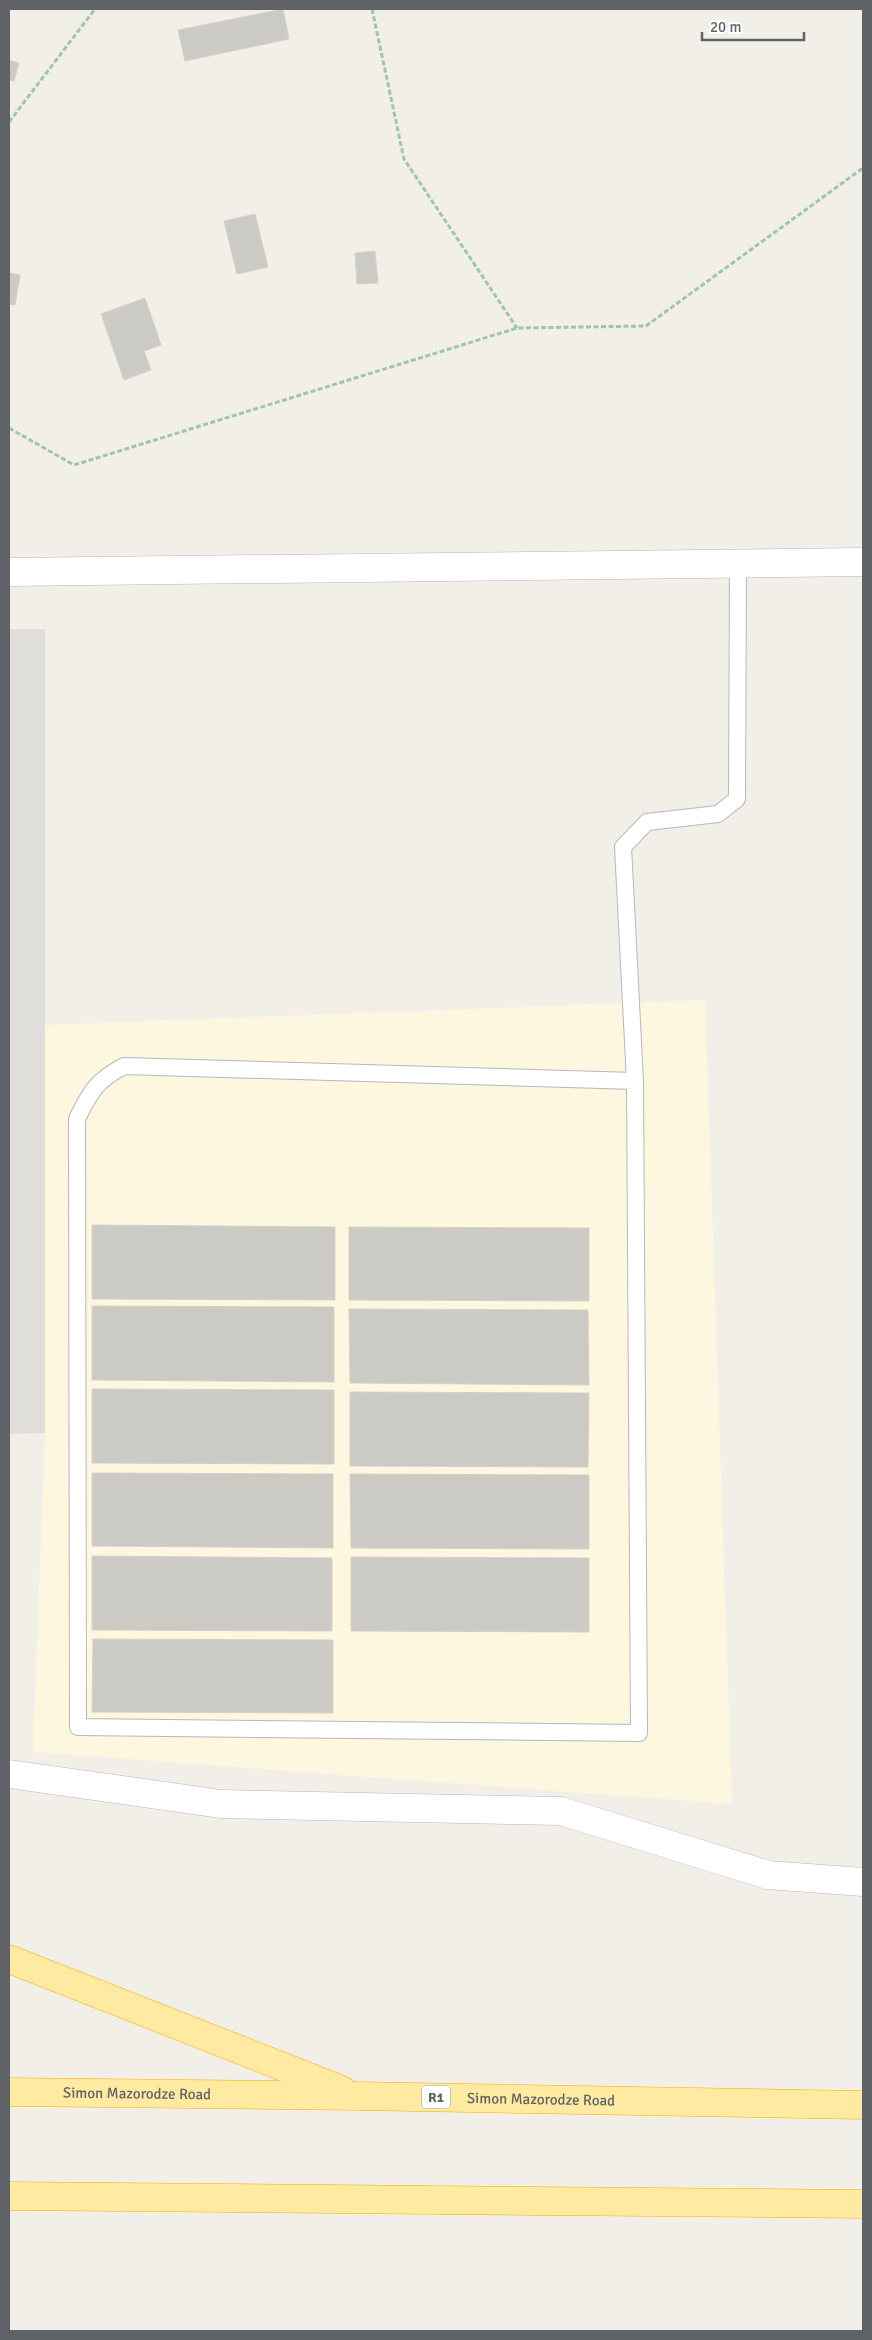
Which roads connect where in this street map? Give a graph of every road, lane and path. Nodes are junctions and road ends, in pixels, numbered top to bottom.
1 (95, 9) edge
2 (372, 9) edge
3 (9, 122) edge
4 (863, 168) edge
5 (517, 328) junction
6 (9, 428) edge
7 (863, 562) edge
8 (738, 563) junction
9 (9, 572) edge
10 (635, 1081) junction
11 (9, 1774) edge
12 (863, 1882) edge
13 (9, 1958) edge
14 (9, 2092) edge
15 (357, 2096) junction
16 (863, 2105) edge
17 (9, 2196) edge
18 (863, 2204) edge

1 - 3 path
2 - 5 path
4 - 5 path
5 - 6 path
7 - 8 street
8 - 9 street
8 - 10 lane
10 - 10 lane
11 - 12 street
13 - 15 highway
14 - 15 highway, Simon Mazorodze Road / R1
15 - 16 highway, Simon Mazorodze Road / R1
17 - 18 highway

